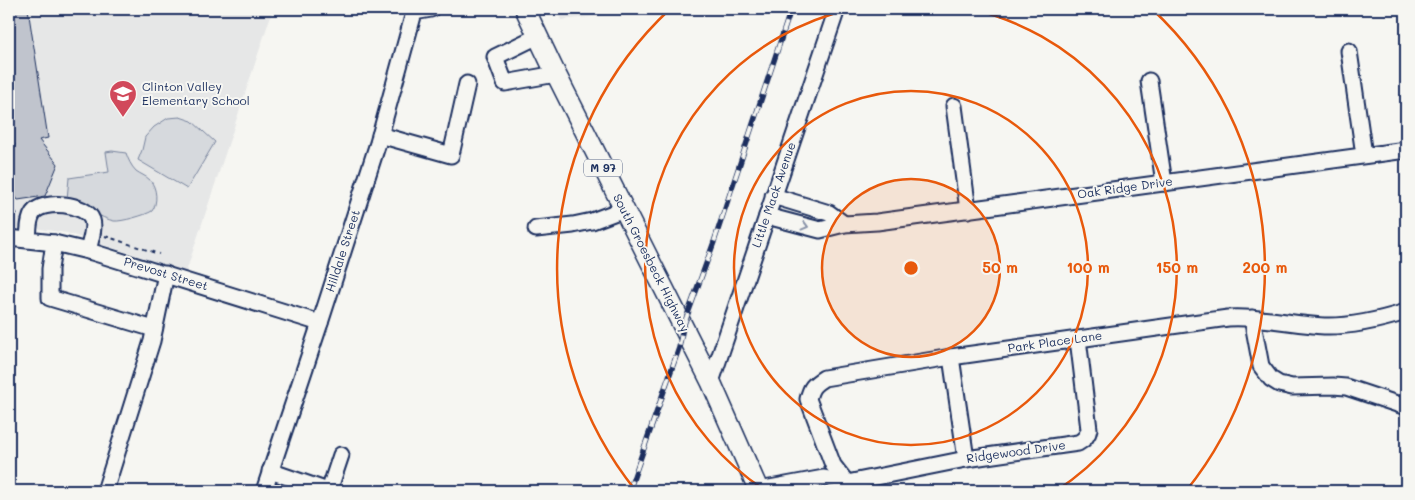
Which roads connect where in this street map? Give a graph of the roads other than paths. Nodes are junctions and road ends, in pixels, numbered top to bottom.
1 (431, 9) edge
2 (525, 9) edge
3 (837, 9) edge
4 (414, 11) edge
5 (538, 36) junction
6 (1349, 51) dead end
7 (556, 74) junction
8 (1149, 81) dead end
9 (467, 84) dead end
10 (954, 106) dead end
11 (380, 135) junction
12 (1406, 150) edge
13 (1364, 155) junction
14 (1164, 183) junction
15 (773, 196) junction
16 (624, 209) junction
17 (968, 210) junction
18 (766, 216) junction
19 (844, 224) junction
20 (536, 229) dead end
21 (9, 238) edge
22 (28, 239) junction
23 (54, 243) junction
24 (88, 251) junction
25 (166, 274) junction
26 (1406, 312) edge
27 (1252, 318) junction
28 (320, 322) junction
29 (154, 329) junction
30 (1078, 339) junction
31 (951, 357) junction
32 (711, 382) junction
33 (1406, 406) edge
34 (341, 455) dead end
35 (966, 459) junction
36 (270, 471) junction
37 (844, 487) edge
38 (105, 491) edge
39 (264, 491) edge
40 (328, 491) edge
41 (759, 491) edge

1 - 4 street
2 - 5 main road, South Groesbeck Highway / M 97
3 - 15 street, Little Mack Avenue
4 - 11 street, Hilldale Street
5 - 7 main road, South Groesbeck Highway / M 97
5 - 7 street
6 - 13 street
7 - 16 main road, South Groesbeck Highway / M 97
8 - 14 street
9 - 11 street
10 - 17 street
11 - 28 street, Hilldale Street
12 - 13 street, Oak Ridge Drive
13 - 14 street, Oak Ridge Drive
14 - 17 street, Oak Ridge Drive
15 - 18 street, Little Mack Avenue
15 - 19 street
16 - 20 street
16 - 32 main road, South Groesbeck Highway / M 97
17 - 19 street, Oak Ridge Drive
18 -> 19 street, Oak Ridge Drive
18 - 32 street, Little Mack Avenue
21 - 22 street, Prevost Street
22 - 23 street, Prevost Street
22 - 24 street
23 - 24 street, Prevost Street
23 - 29 street
24 - 25 street, Prevost Street
25 - 28 street, Prevost Street
25 - 29 street
26 - 27 street, Park Place Lane
27 - 30 street, Park Place Lane
27 - 33 street
28 - 36 street, Hilldale Street
29 - 38 street
30 - 31 street, Park Place Lane
30 - 35 street, Ridgewood Drive
31 - 35 street
31 - 37 street, Park Place Lane
32 - 41 main road, South Groesbeck Highway / M 97
34 - 40 street
35 - 37 street, Ridgewood Drive
36 - 39 street, Hilldale Street
36 - 40 street
37 - 41 street, Ridgewood Drive

